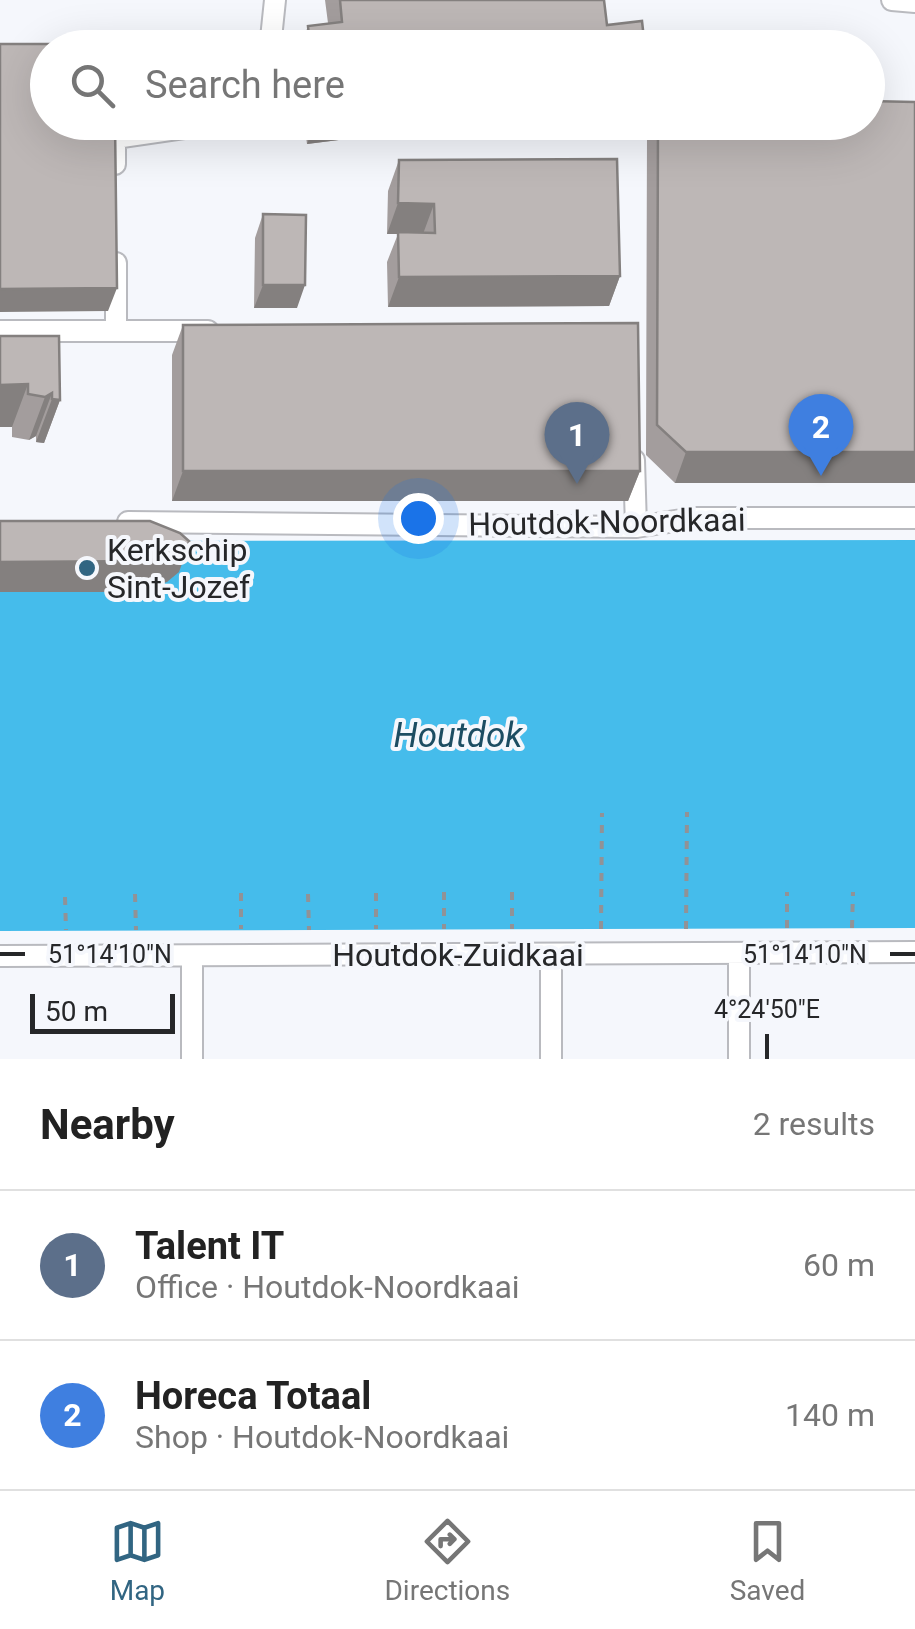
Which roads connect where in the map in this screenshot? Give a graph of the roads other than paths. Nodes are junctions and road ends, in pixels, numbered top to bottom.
1 (275, 0) edge
2 (892, 0) edge
3 (915, 2) edge
4 (272, 30) edge
5 (115, 140) edge
6 (115, 177) edge
7 (116, 235) edge
8 (116, 331) junction
9 (234, 331) edge
10 (0, 332) edge
11 (634, 438) edge
12 (915, 518) edge
13 (99, 522) edge
14 (636, 527) junction
15 (915, 952) edge
16 (550, 954) junction
17 (740, 954) junction
18 (0, 956) edge
19 (192, 956) junction
20 (192, 1059) edge
21 (551, 1059) edge
22 (739, 1059) edge

1 - 4 street
2 - 3 street
5 - 6 street
7 - 8 street
8 - 9 street
8 - 10 street
11 - 14 street
12 - 14 street, Houtdok-Noordkaai
13 - 14 street, Houtdok-Noordkaai
15 - 17 street, Houtdok-Zuidkaai
16 - 17 street, Houtdok-Zuidkaai
16 - 19 street, Houtdok-Zuidkaai
16 - 21 street
17 - 22 street
18 - 19 street, Houtdok-Zuidkaai
19 - 20 street

